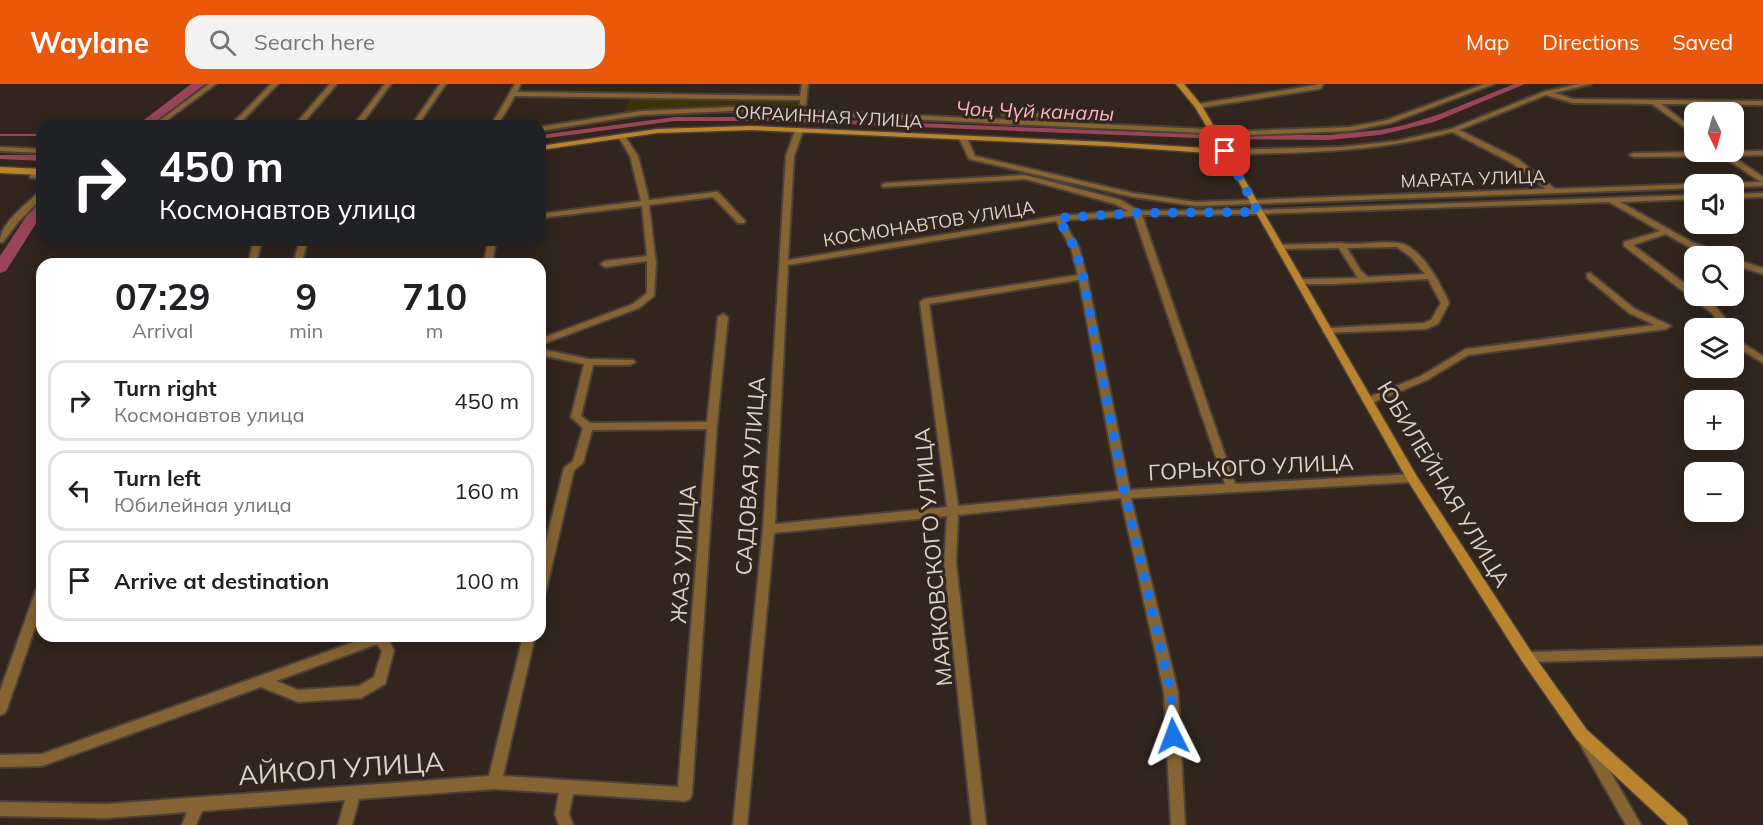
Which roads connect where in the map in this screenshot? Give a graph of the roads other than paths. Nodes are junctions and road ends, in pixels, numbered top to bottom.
1 (213, 84) edge
2 (275, 84) edge
3 (334, 84) edge
4 (388, 84) edge
5 (443, 84) edge
6 (518, 84) edge
7 (805, 84) edge
8 (1180, 84) edge
9 (1320, 84) edge
10 (1491, 84) edge
11 (1588, 84) edge
12 (1545, 93) junction
13 (511, 94) junction
14 (804, 98) junction
15 (1655, 103) junction
16 (1763, 103) edge
17 (1198, 106) junction
18 (804, 108) junction
19 (162, 120) edge
20 (239, 120) edge
21 (302, 120) edge
22 (361, 120) edge
23 (418, 120) edge
24 (499, 120) edge
25 (1098, 125) junction
26 (1684, 125) edge
27 (546, 128) edge
28 (1453, 130) junction
29 (799, 131) junction
30 (1213, 131) junction
31 (622, 136) junction
32 (963, 138) junction
33 (546, 147) edge
34 (0, 149) edge
35 (36, 152) edge
36 (1226, 152) junction
37 (1744, 153) edge
38 (1763, 153) edge
39 (1684, 154) edge
40 (1634, 155) dead end
41 (1735, 162) edge
42 (0, 170) edge
43 (36, 173) edge
44 (1763, 182) edge
45 (1744, 184) edge
46 (886, 185) dead end
47 (1684, 186) edge
48 (1553, 191) junction
49 (1763, 195) edge
50 (1744, 196) edge
51 (1684, 197) edge
52 (1608, 199) junction
53 (36, 200) edge
54 (644, 203) junction
55 (1256, 208) junction
56 (1137, 213) junction
57 (546, 215) edge
58 (1058, 218) junction
59 (741, 221) dead end
60 (1667, 231) junction
61 (0, 240) edge
62 (1341, 245) junction
63 (1699, 246) edge
64 (1279, 247) junction
65 (651, 258) junction
66 (784, 263) junction
67 (605, 264) dead end
68 (1744, 265) edge
69 (1763, 271) edge
70 (1431, 276) junction
71 (1590, 276) dead end
72 (1083, 277) junction
73 (1365, 279) junction
74 (1301, 282) junction
75 (1684, 287) edge
76 (1710, 306) edge
77 (723, 318) dead end
78 (1721, 318) edge
79 (1328, 331) junction
80 (546, 340) edge
81 (1744, 348) edge
82 (546, 353) edge
83 (1763, 360) edge
84 (589, 362) junction
85 (630, 362) dead end
86 (1368, 401) junction
87 (712, 425) junction
88 (588, 427) junction
89 (1412, 478) junction
90 (1231, 487) junction
91 (1125, 494) junction
92 (953, 511) junction
93 (769, 529) junction
94 (546, 566) edge
95 (36, 607) edge
96 (369, 642) edge
97 (383, 642) edge
98 (528, 642) edge
99 (1763, 651) edge
100 (1527, 657) junction
101 (261, 681) junction
102 (0, 709) edge
103 (1582, 735) junction
104 (0, 761) edge
105 (495, 782) junction
106 (567, 786) junction
107 (354, 792) junction
108 (686, 794) joint
109 (197, 804) junction
110 (0, 809) edge
111 (189, 825) edge
112 (345, 825) edge
113 (566, 825) edge
114 (740, 825) edge
115 (979, 825) edge
116 (1178, 825) edge
117 (1634, 825) edge
118 (1680, 825) edge

1 - 19 street
2 - 20 street
3 - 21 street
4 - 22 street
5 - 23 street
6 - 13 street
7 - 14 street
8 - 17 main road, ЮБИЛЕЙНАЯ УЛИЦА
9 - 17 street
10 - 30 street
11 - 12 street
12 - 15 street
12 - 28 street
13 - 14 street
13 - 24 street
14 - 18 street
15 - 16 street
15 - 26 street
17 - 30 main road, ЮБИЛЕЙНАЯ УЛИЦА
18 - 25 street
18 - 25 street
18 - 27 street
25 - 30 street
28 - 36 street
28 - 48 street
29 - 31 main road, ОКРАИННАЯ УЛИЦА
29 - 32 main road, ОКРАИННАЯ УЛИЦА
29 - 66 street, САДОВАЯ УЛИЦА
30 - 36 main road, ЮБИЛЕЙНАЯ УЛИЦА
31 - 33 main road, ОКРАИННАЯ УЛИЦА
31 - 54 street
32 - 36 main road, ОКРАИННАЯ УЛИЦА
32 - 55 street
34 - 35 street
36 - 55 main road, ЮБИЛЕЙНАЯ УЛИЦА
37 - 38 street
39 - 40 street
41 - 44 street
42 - 43 main road
44 - 45 street
46 - 56 street
47 - 48 street, МАРАТА УЛИЦА
48 - 55 street, МАРАТА УЛИЦА
49 - 50 street
51 - 52 street
52 - 55 street
52 - 60 street
53 - 61 street
54 - 57 street
54 - 59 street
54 - 65 street
55 - 56 street, КОСМОНАВТОВ УЛИЦА
55 - 64 main road, ЮБИЛЕЙНАЯ УЛИЦА
56 - 58 street, КОСМОНАВТОВ УЛИЦА
56 - 90 street
58 - 66 street, КОСМОНАВТОВ УЛИЦА
58 - 72 street
60 - 63 street
60 - 75 street
62 - 64 street
62 - 70 street
62 - 73 street
64 - 74 main road, ЮБИЛЕЙНАЯ УЛИЦА
65 - 67 street
65 - 80 street
66 - 93 street, САДОВАЯ УЛИЦА
68 - 69 street
70 - 73 street
70 - 79 street
71 - 86 street
72 - 91 street
72 - 92 street, МАЯКОВСКОГО УЛИЦА
73 - 74 street
74 - 79 main road, ЮБИЛЕЙНАЯ УЛИЦА
76 - 78 street
77 - 87 street, ЖАЗ УЛИЦА
79 - 86 main road, ЮБИЛЕЙНАЯ УЛИЦА
81 - 83 street
82 - 84 street
84 - 85 street
84 - 88 street
86 - 89 main road, ЮБИЛЕЙНАЯ УЛИЦА
87 - 88 street
87 - 108 street, ЖАЗ УЛИЦА
88 - 94 street
89 - 90 street, ГОРЬКОГО УЛИЦА
89 - 100 main road, ЮБИЛЕЙНАЯ УЛИЦА
90 - 91 street, ГОРЬКОГО УЛИЦА
91 - 92 street, ГОРЬКОГО УЛИЦА
91 - 116 street
92 - 93 street, ГОРЬКОГО УЛИЦА
92 - 115 street, МАЯКОВСКОГО УЛИЦА
93 - 114 street, САДОВАЯ УЛИЦА
95 - 102 street
96 - 101 street
97 - 101 street
98 - 105 street
99 - 100 street
100 - 103 main road, ЮБИЛЕЙНАЯ УЛИЦА
101 - 104 street
103 - 117 street
103 - 118 main road, ЮБИЛЕЙНАЯ УЛИЦА
105 - 106 street, АЙКОЛ УЛИЦА
105 - 107 street, АЙКОЛ УЛИЦА
106 - 108 street, АЙКОЛ УЛИЦА
106 - 113 street
107 - 109 street, АЙКОЛ УЛИЦА
107 - 112 street
109 - 110 street, АЙКОЛ УЛИЦА
109 - 111 street

